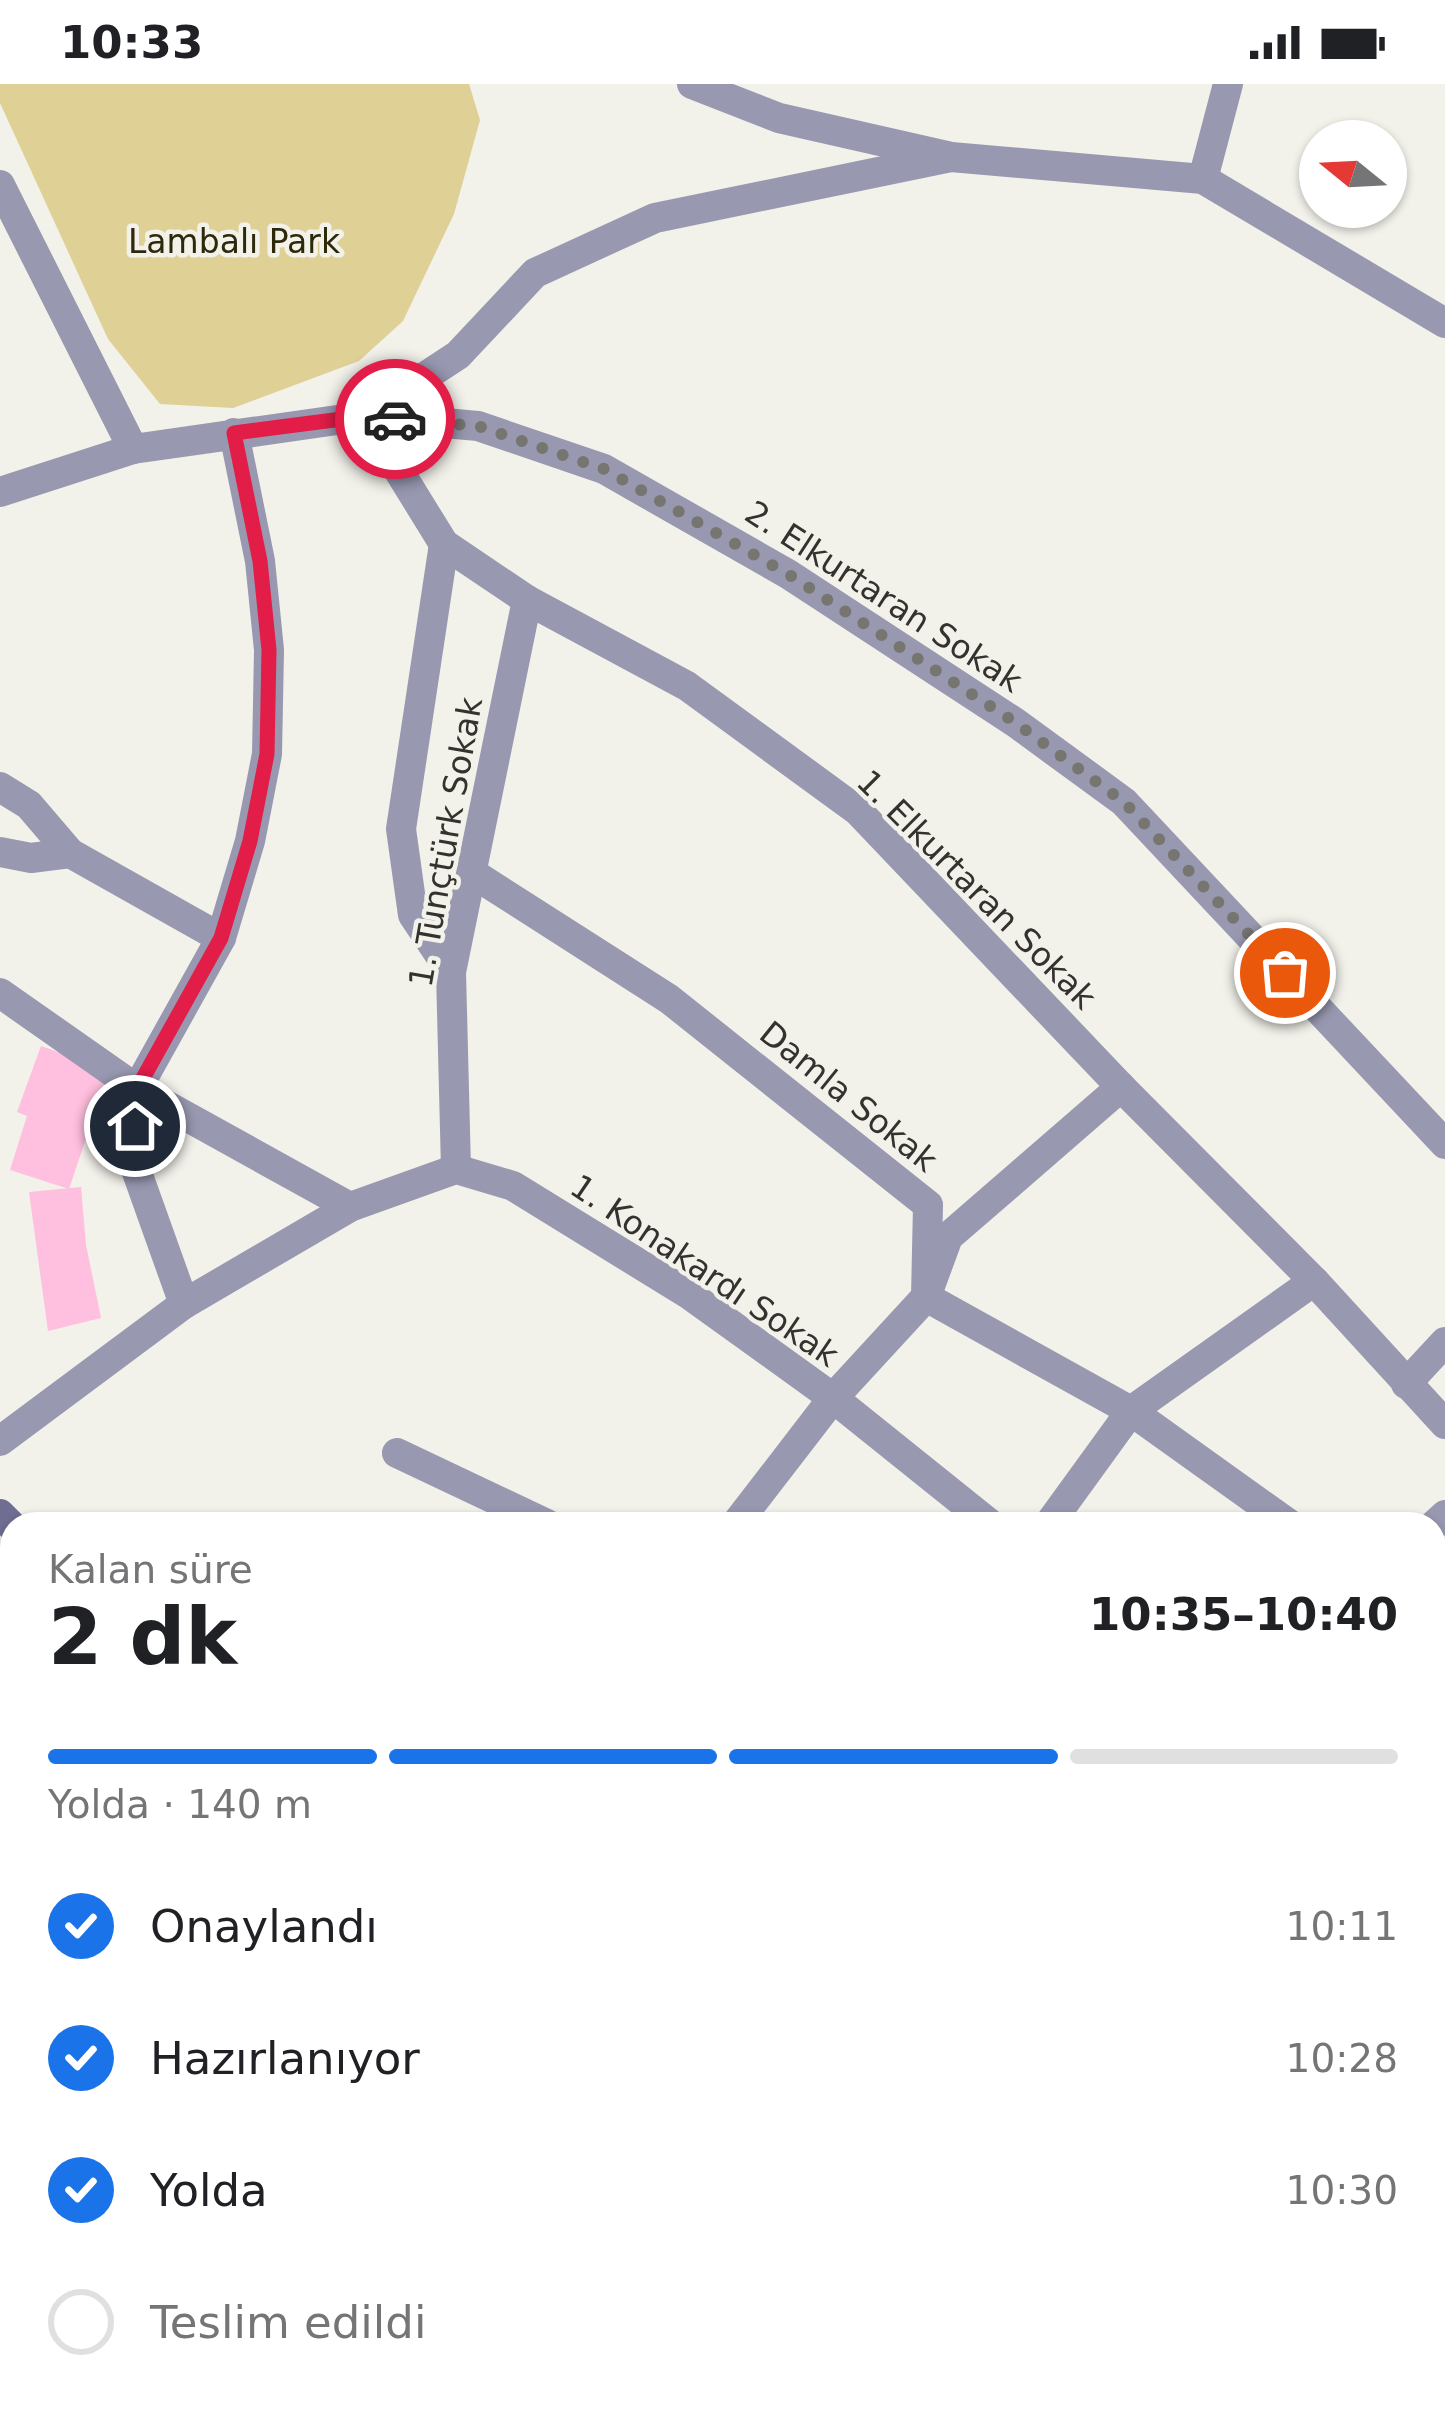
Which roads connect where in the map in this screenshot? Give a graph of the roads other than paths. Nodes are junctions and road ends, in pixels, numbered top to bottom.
1 (692, 84) edge
2 (1228, 84) edge
3 (951, 157) junction
4 (1203, 179) junction
5 (1, 188) edge
6 (1445, 323) edge
7 (365, 416) junction
8 (234, 433) junction
9 (134, 449) junction
10 (0, 492) edge
11 (444, 544) junction
12 (527, 600) junction
13 (0, 788) edge
14 (0, 852) edge
15 (70, 853) junction
16 (472, 873) junction
17 (221, 938) junction
18 (451, 972) junction
19 (0, 993) edge
20 (1120, 1087) junction
21 (137, 1089) junction
22 (1445, 1144) edge
23 (456, 1169) junction
24 (350, 1207) junction
25 (1314, 1281) junction
26 (926, 1297) junction
27 (184, 1304) junction
28 (1445, 1342) edge
29 (1406, 1384) junction
30 (832, 1398) junction
31 (1131, 1411) junction
32 (1445, 1424) edge
33 (0, 1441) edge
34 (397, 1453) dead end
35 (522, 1512) edge
36 (745, 1512) edge
37 (975, 1512) edge
38 (1058, 1512) edge
39 (1272, 1512) edge

1 - 3 street
2 - 4 street
3 - 4 street
3 - 7 street
4 - 6 street
5 - 9 street
7 - 8 street, 2. Elkurtaran Sokak
7 - 11 street, 1. Elkurtaran Sokak
7 - 22 street, 2. Elkurtaran Sokak
8 - 9 street, 2. Elkurtaran Sokak
8 - 17 street
9 - 10 street, 2. Elkurtaran Sokak
11 - 12 street, 1. Elkurtaran Sokak
11 - 18 street
12 - 16 street, 1. Tunçtürk Sokak
12 - 20 street, 1. Elkurtaran Sokak
13 - 15 street
14 - 15 street
15 - 17 street
16 - 18 street, 1. Tunçtürk Sokak
16 - 26 street, Damla Sokak
17 - 21 street
18 - 23 street, 1. Tunçtürk Sokak
19 - 21 street
20 - 25 street, 1. Elkurtaran Sokak
20 - 26 street
21 - 24 street
21 - 27 street
23 - 24 street
23 - 30 street, 1. Konakardı Sokak
24 - 27 street
25 - 29 street, 1. Elkurtaran Sokak
25 - 31 street
26 - 30 street
26 - 31 street
27 - 33 street
28 - 29 street
29 - 32 street, 1. Elkurtaran Sokak
30 - 36 street
30 - 37 street, 1. Konakardı Sokak
31 - 38 street
31 - 39 street
34 - 35 street

